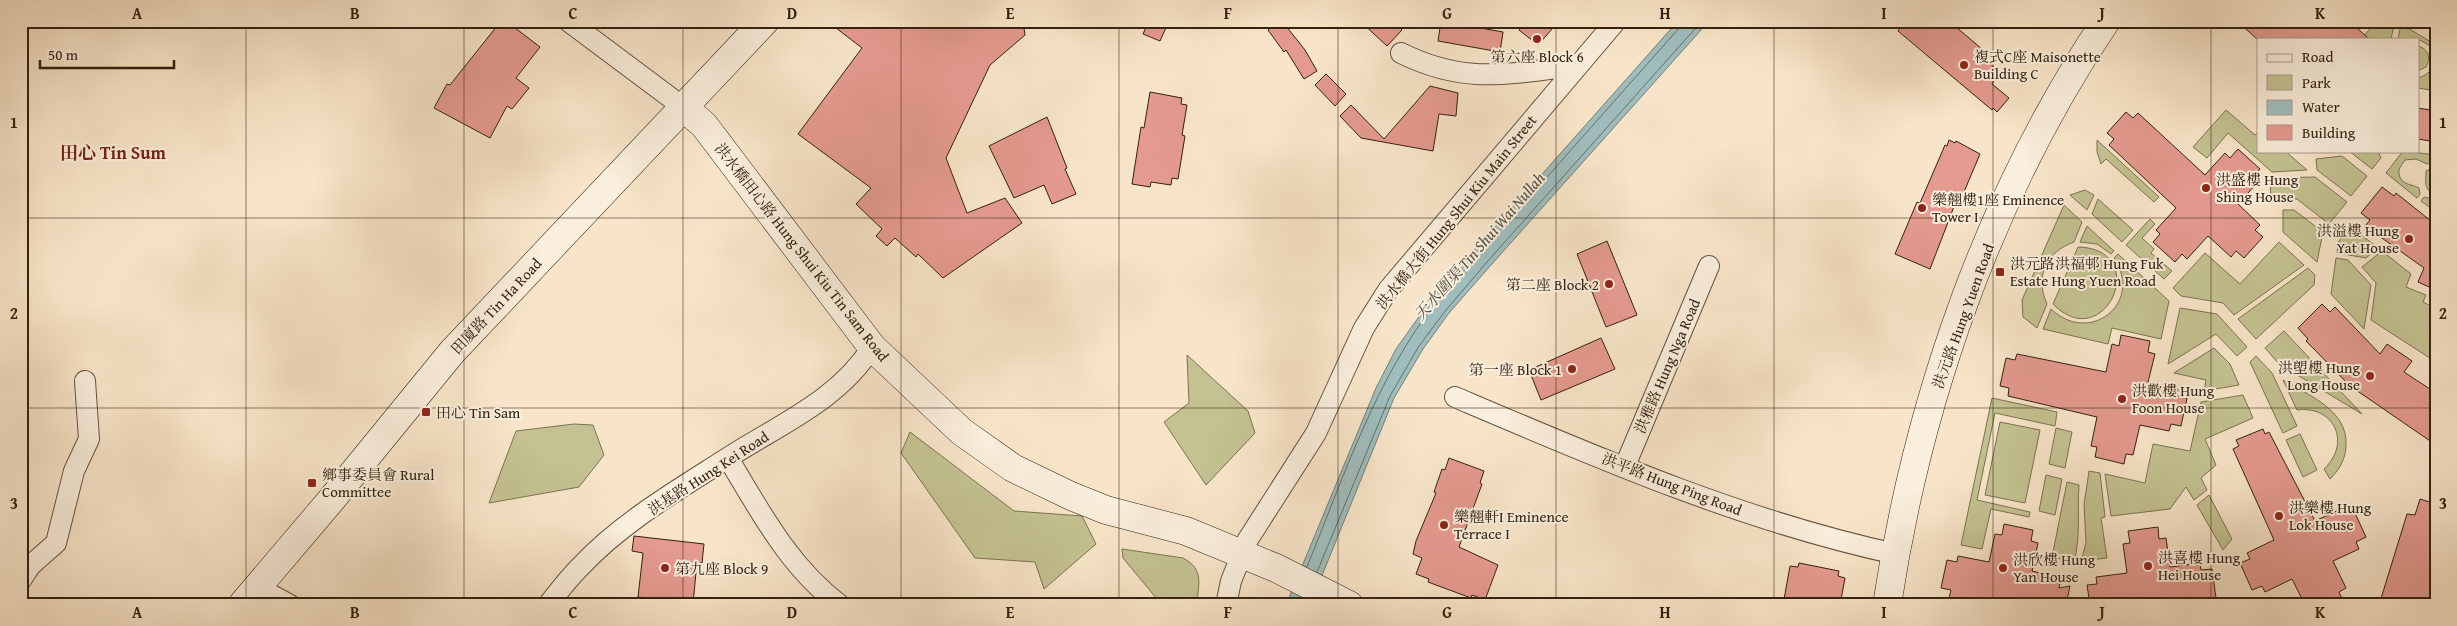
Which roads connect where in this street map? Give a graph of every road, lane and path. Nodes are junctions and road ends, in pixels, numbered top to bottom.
1 (568, 21) edge
2 (765, 21) edge
3 (1616, 21) edge
4 (2106, 21) edge
5 (1401, 53) dead end
6 (1578, 65) junction
7 (683, 107) junction
8 (1709, 266) dead end
9 (872, 347) junction
10 (85, 381) dead end
11 (1455, 397) dead end
12 (728, 458) junction
13 (1625, 466) junction
14 (1242, 554) junction
15 (1896, 554) junction
16 (21, 580) edge
17 (250, 596) edge
18 (290, 605) edge
19 (548, 605) edge
20 (840, 605) edge
21 (1226, 605) edge
22 (1348, 605) edge
23 (1887, 605) edge

1 - 7 street
2 - 7 street, 田廈路 Tin Ha Road
3 - 6 street, 洪水橋大街 Hung Shui Kiu Main Street
4 - 15 street, 洪元路 Hung Yuen Road
5 - 6 street
6 - 14 street, 洪水橋大街 Hung Shui Kiu Main Street
7 - 9 street, 洪水橋田心路 Hung Shui Kiu Tin Sam Road
7 - 17 street, 田廈路 Tin Ha Road
8 - 13 street, 洪雅路 Hung Nga Road
9 - 12 street, 洪基路 Hung Kei Road
9 - 14 street, 洪水橋田心路 Hung Shui Kiu Tin Sam Road
10 - 16 street
11 - 13 street, 洪平路 Hung Ping Road
12 - 19 street, 洪基路 Hung Kei Road
12 - 20 street
13 - 15 street, 洪平路 Hung Ping Road
14 - 21 street, 洪水橋大街 Hung Shui Kiu Main Street
14 - 22 street, 洪水橋田心路 Hung Shui Kiu Tin Sam Road
15 - 23 street, 洪元路 Hung Yuen Road
17 - 18 street

